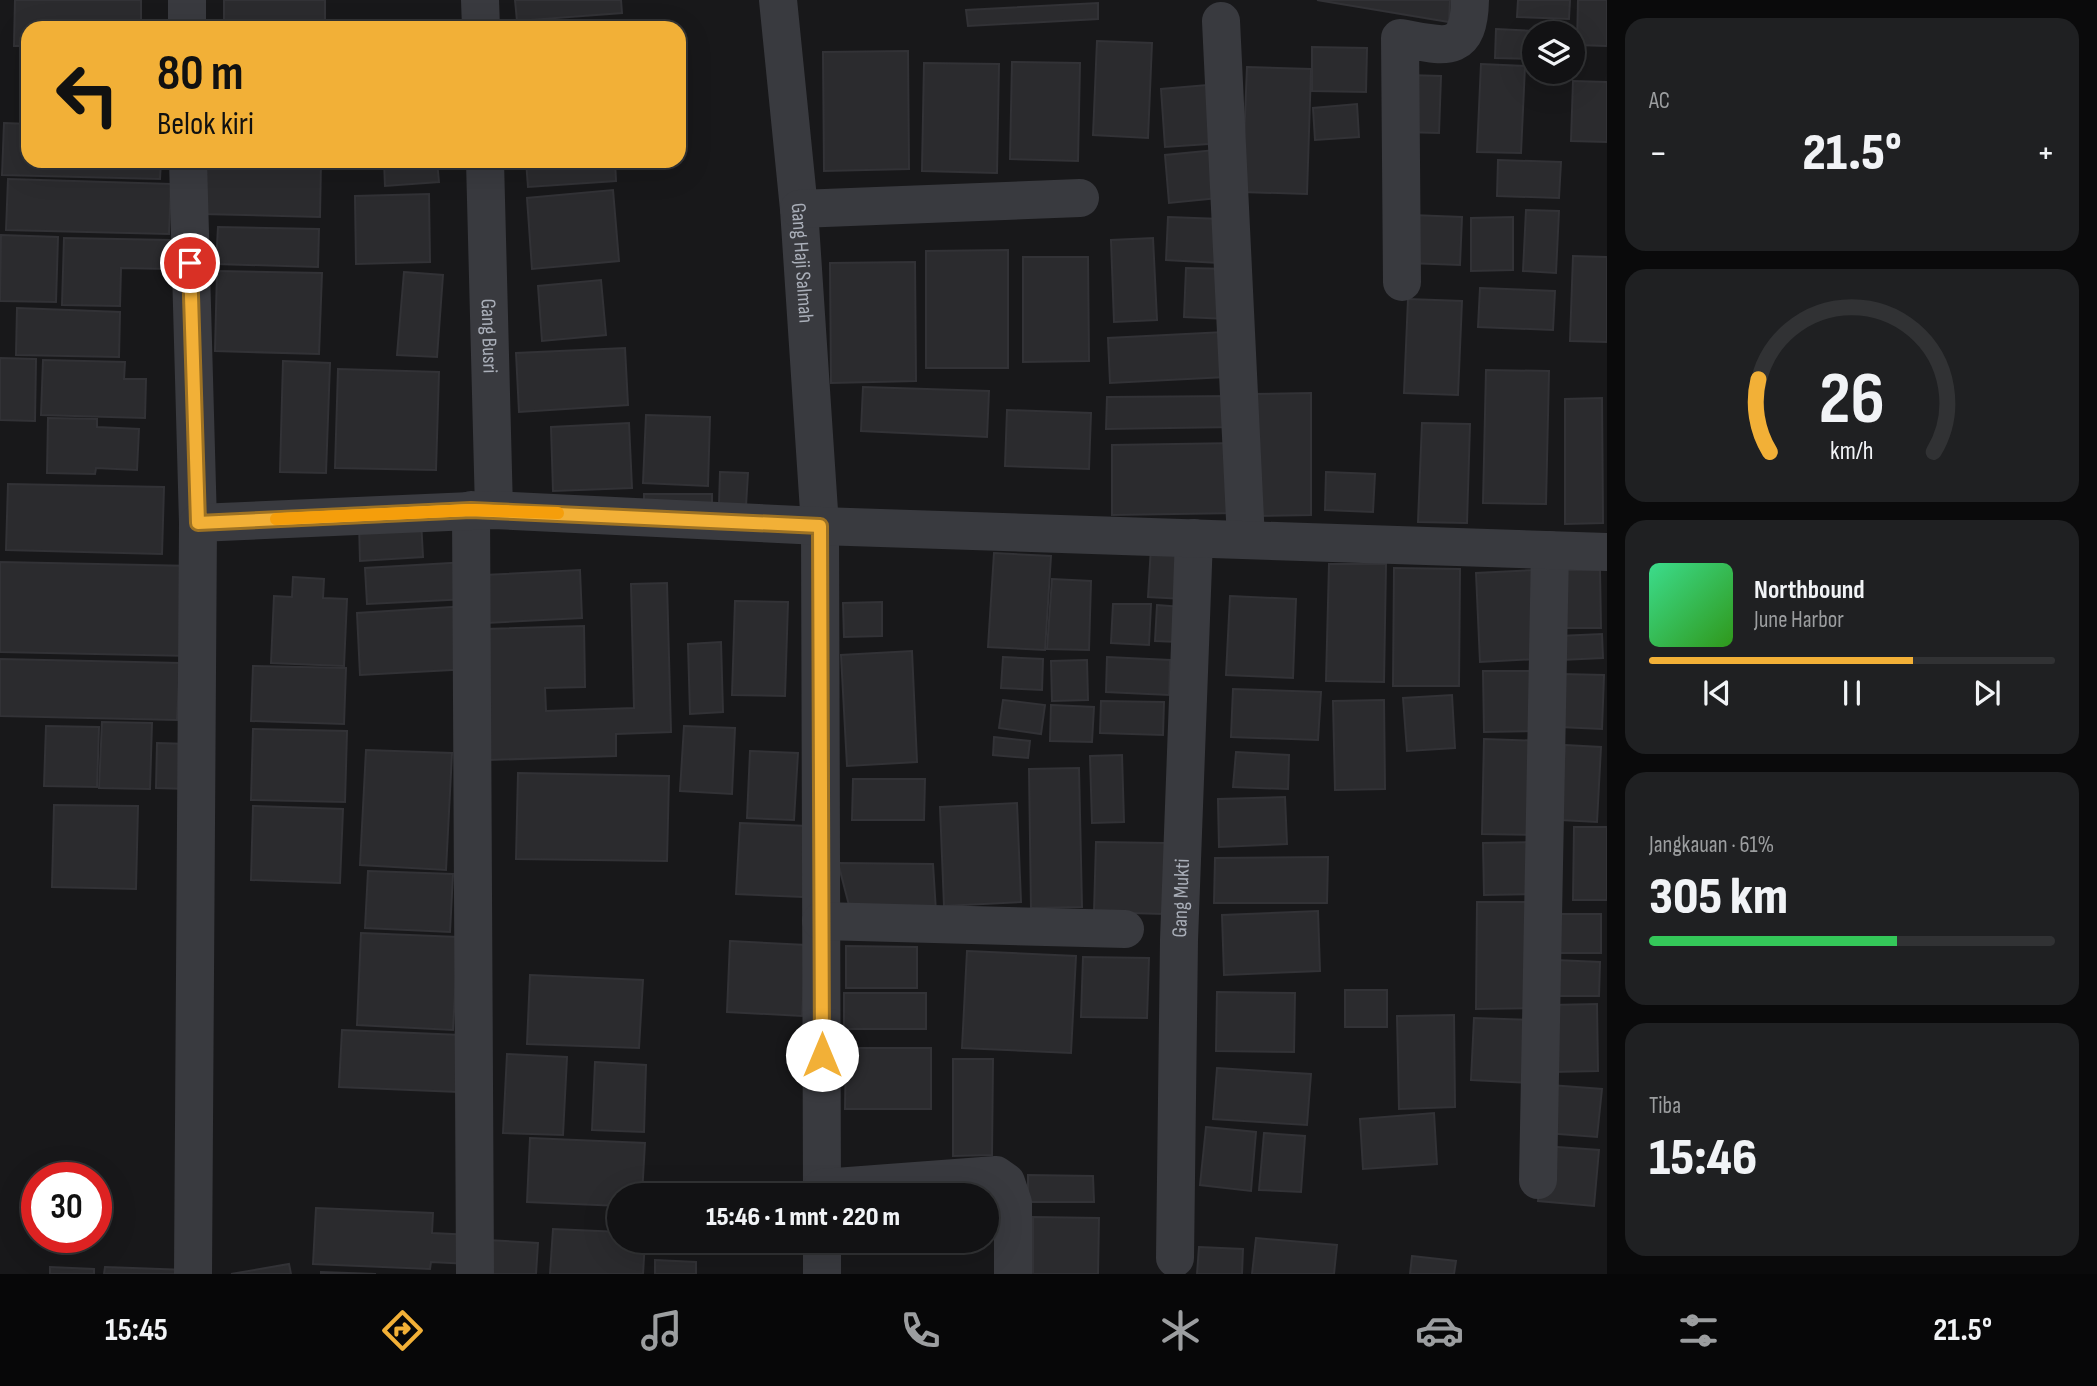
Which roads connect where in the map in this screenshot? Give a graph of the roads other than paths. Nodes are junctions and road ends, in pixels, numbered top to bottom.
1 (187, 0) edge
2 (480, 0) edge
3 (778, 0) edge
4 (1470, 0) edge
5 (187, 21) edge
6 (481, 21) edge
7 (1221, 21) dead end
8 (188, 168) edge
9 (485, 168) edge
10 (1080, 198) dead end
11 (799, 209) junction
12 (1402, 282) dead end
13 (483, 510) junction
14 (198, 523) junction
15 (820, 526) junction
16 (1194, 538) junction
17 (1247, 540) junction
18 (1550, 550) junction
19 (1607, 552) edge
20 (821, 921) junction
21 (1125, 929) dead end
22 (1538, 1180) dead end
23 (822, 1183) edge
24 (914, 1183) edge
25 (822, 1253) edge
26 (1175, 1258) dead end
27 (193, 1274) edge
28 (475, 1274) edge
29 (822, 1274) edge
30 (1013, 1274) edge

1 - 5 street
2 - 6 street
3 - 11 street, Gang Haji Salmah
4 - 12 street
7 - 17 street
8 - 14 street
9 - 13 street, Gang Busri
10 - 11 street
11 - 15 street, Gang Haji Salmah
13 - 14 street
13 - 15 street
13 - 28 street, Gang Busri
14 - 27 street
15 - 16 street
15 - 20 street, Gang Haji Salmah
16 - 17 street
16 - 26 street, Gang Mukti
17 - 18 street
18 - 19 street
18 - 22 street
20 - 21 street
20 - 23 street, Gang Haji Salmah
24 - 30 street
25 - 29 street

